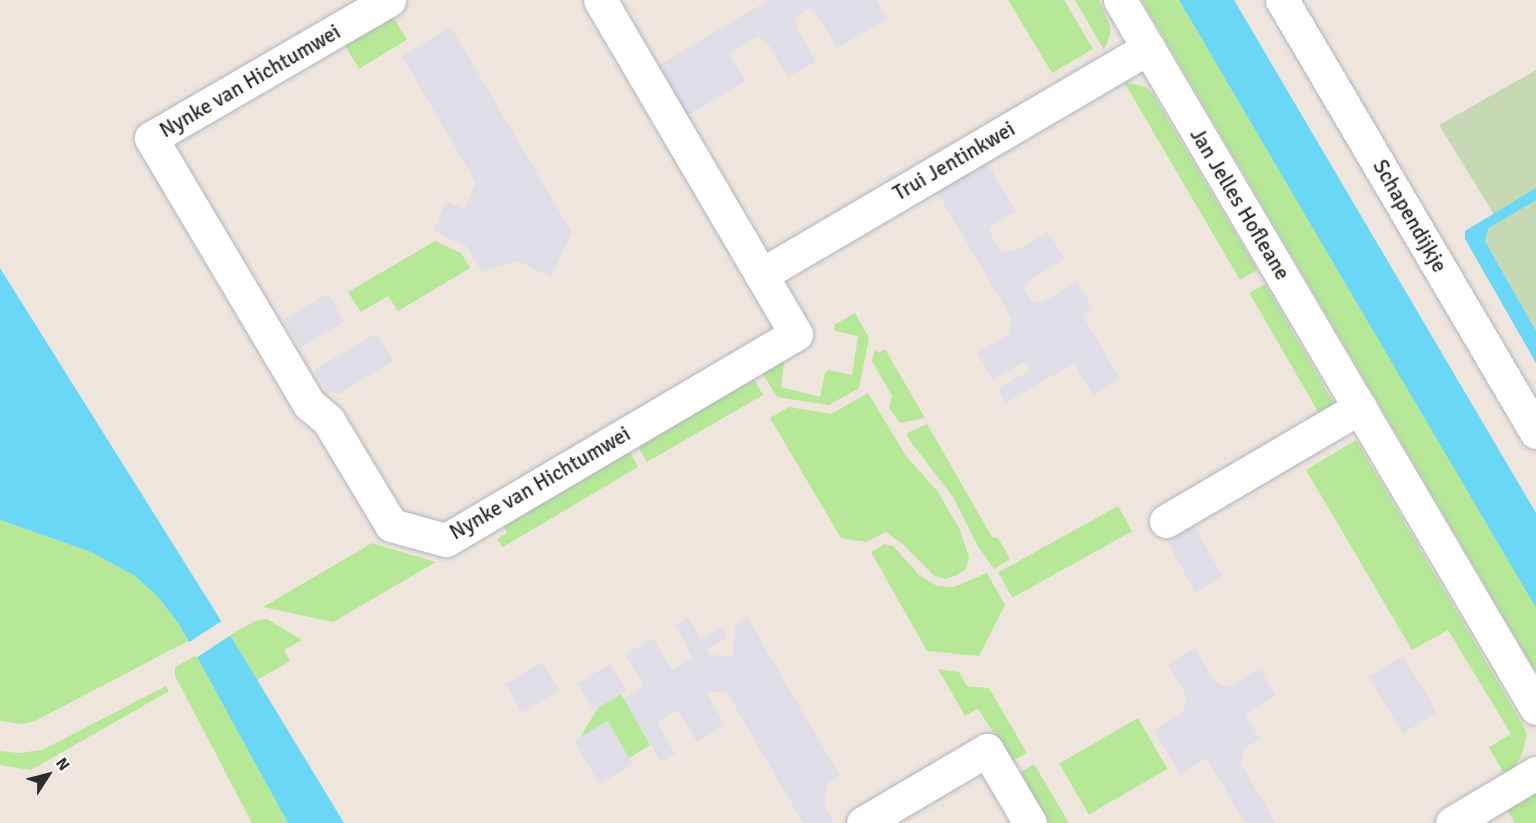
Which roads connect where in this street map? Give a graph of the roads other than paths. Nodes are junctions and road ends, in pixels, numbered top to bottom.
1 (389, 0) edge
2 (600, 0) edge
3 (1120, 0) edge
4 (1282, 0) edge
5 (1148, 48) junction
6 (761, 275) junction
7 (1360, 407) junction
8 (1536, 432) edge
9 (1166, 520) dead end
10 (1536, 708) edge
11 (1536, 773) edge
12 (863, 823) edge
13 (1030, 823) edge
14 (1452, 823) edge

1 - 6 street, Nynke van Hichtumwei
2 - 6 street, Nynke van Hichtumwei
3 - 5 street, Jan Jelles Hofleane
4 - 8 street, Schapendijkje
5 - 6 street, Trui Jentinkwei
5 - 7 street, Jan Jelles Hofleane
7 - 9 street
7 - 10 street, Jan Jelles Hofleane
11 - 14 street
12 - 13 street

